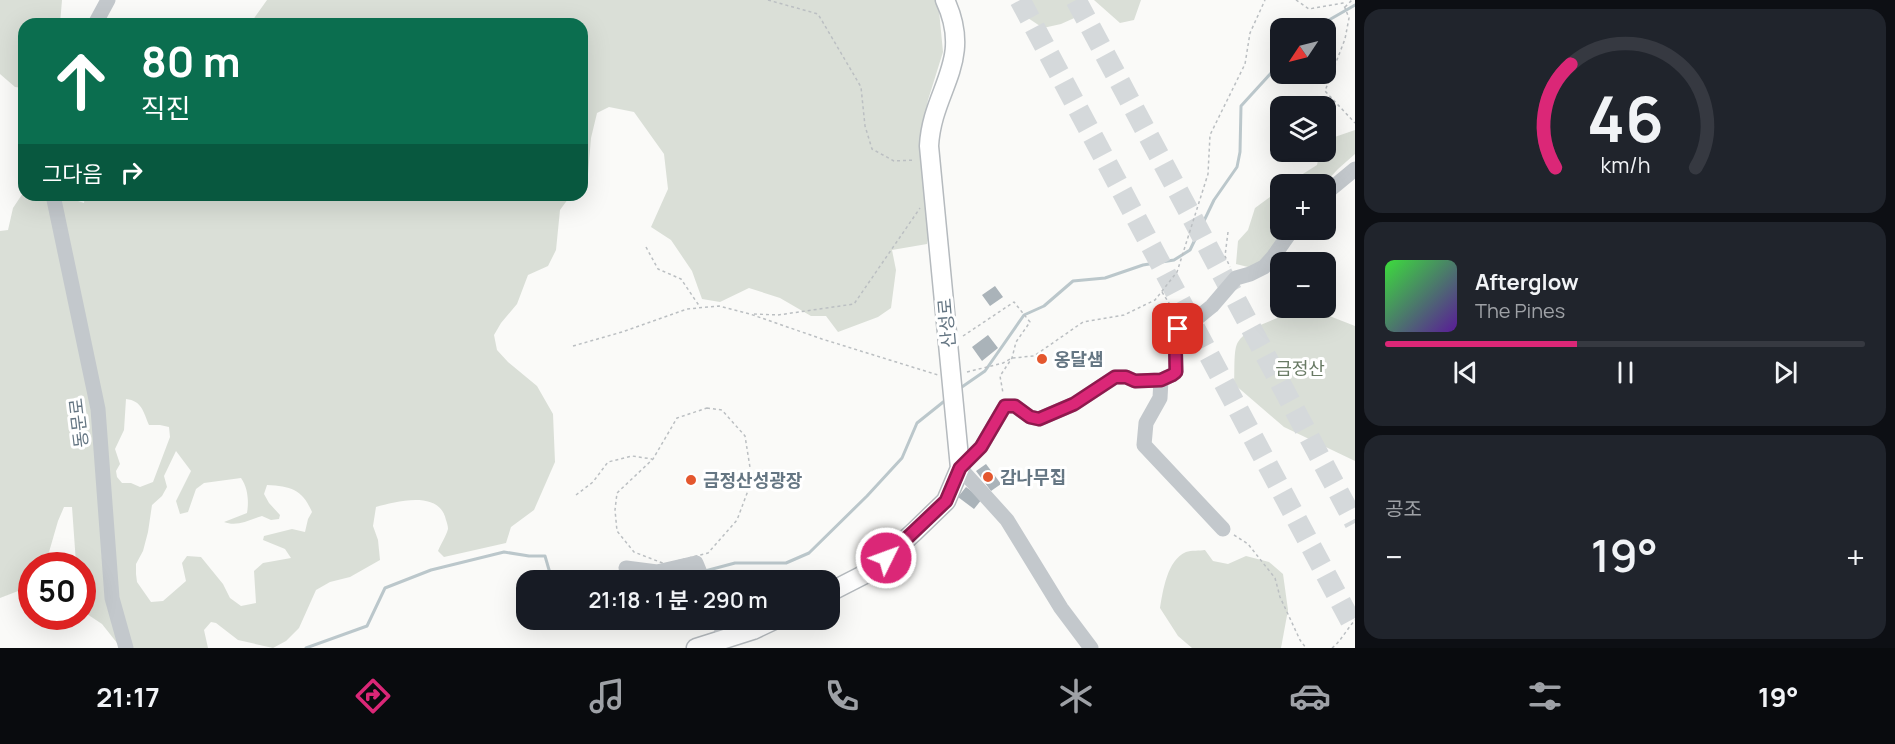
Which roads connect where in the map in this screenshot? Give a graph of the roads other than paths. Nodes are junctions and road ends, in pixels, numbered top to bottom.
1 (108, 0) edge
2 (945, 0) edge
3 (98, 18) edge
4 (1355, 169) edge
5 (1336, 185) edge
6 (54, 201) edge
7 (1285, 240) edge
8 (1161, 380) junction
9 (960, 468) junction
10 (1223, 529) road end
11 (626, 568) dead end
12 (642, 570) edge
13 (666, 570) edge
14 (699, 570) edge
15 (840, 587) edge
16 (722, 630) edge
17 (753, 630) edge
18 (726, 639) junction
19 (126, 648) edge
20 (696, 648) edge
21 (1091, 648) edge

1 - 3 street
2 - 9 main road, 산성로
4 - 5 street
6 - 19 street, 동문로
7 - 8 street
8 - 9 street
8 - 10 street
9 - 15 main road
9 - 21 street
11 - 12 street
13 - 14 street
16 - 18 street
17 - 18 main road
18 - 20 main road

